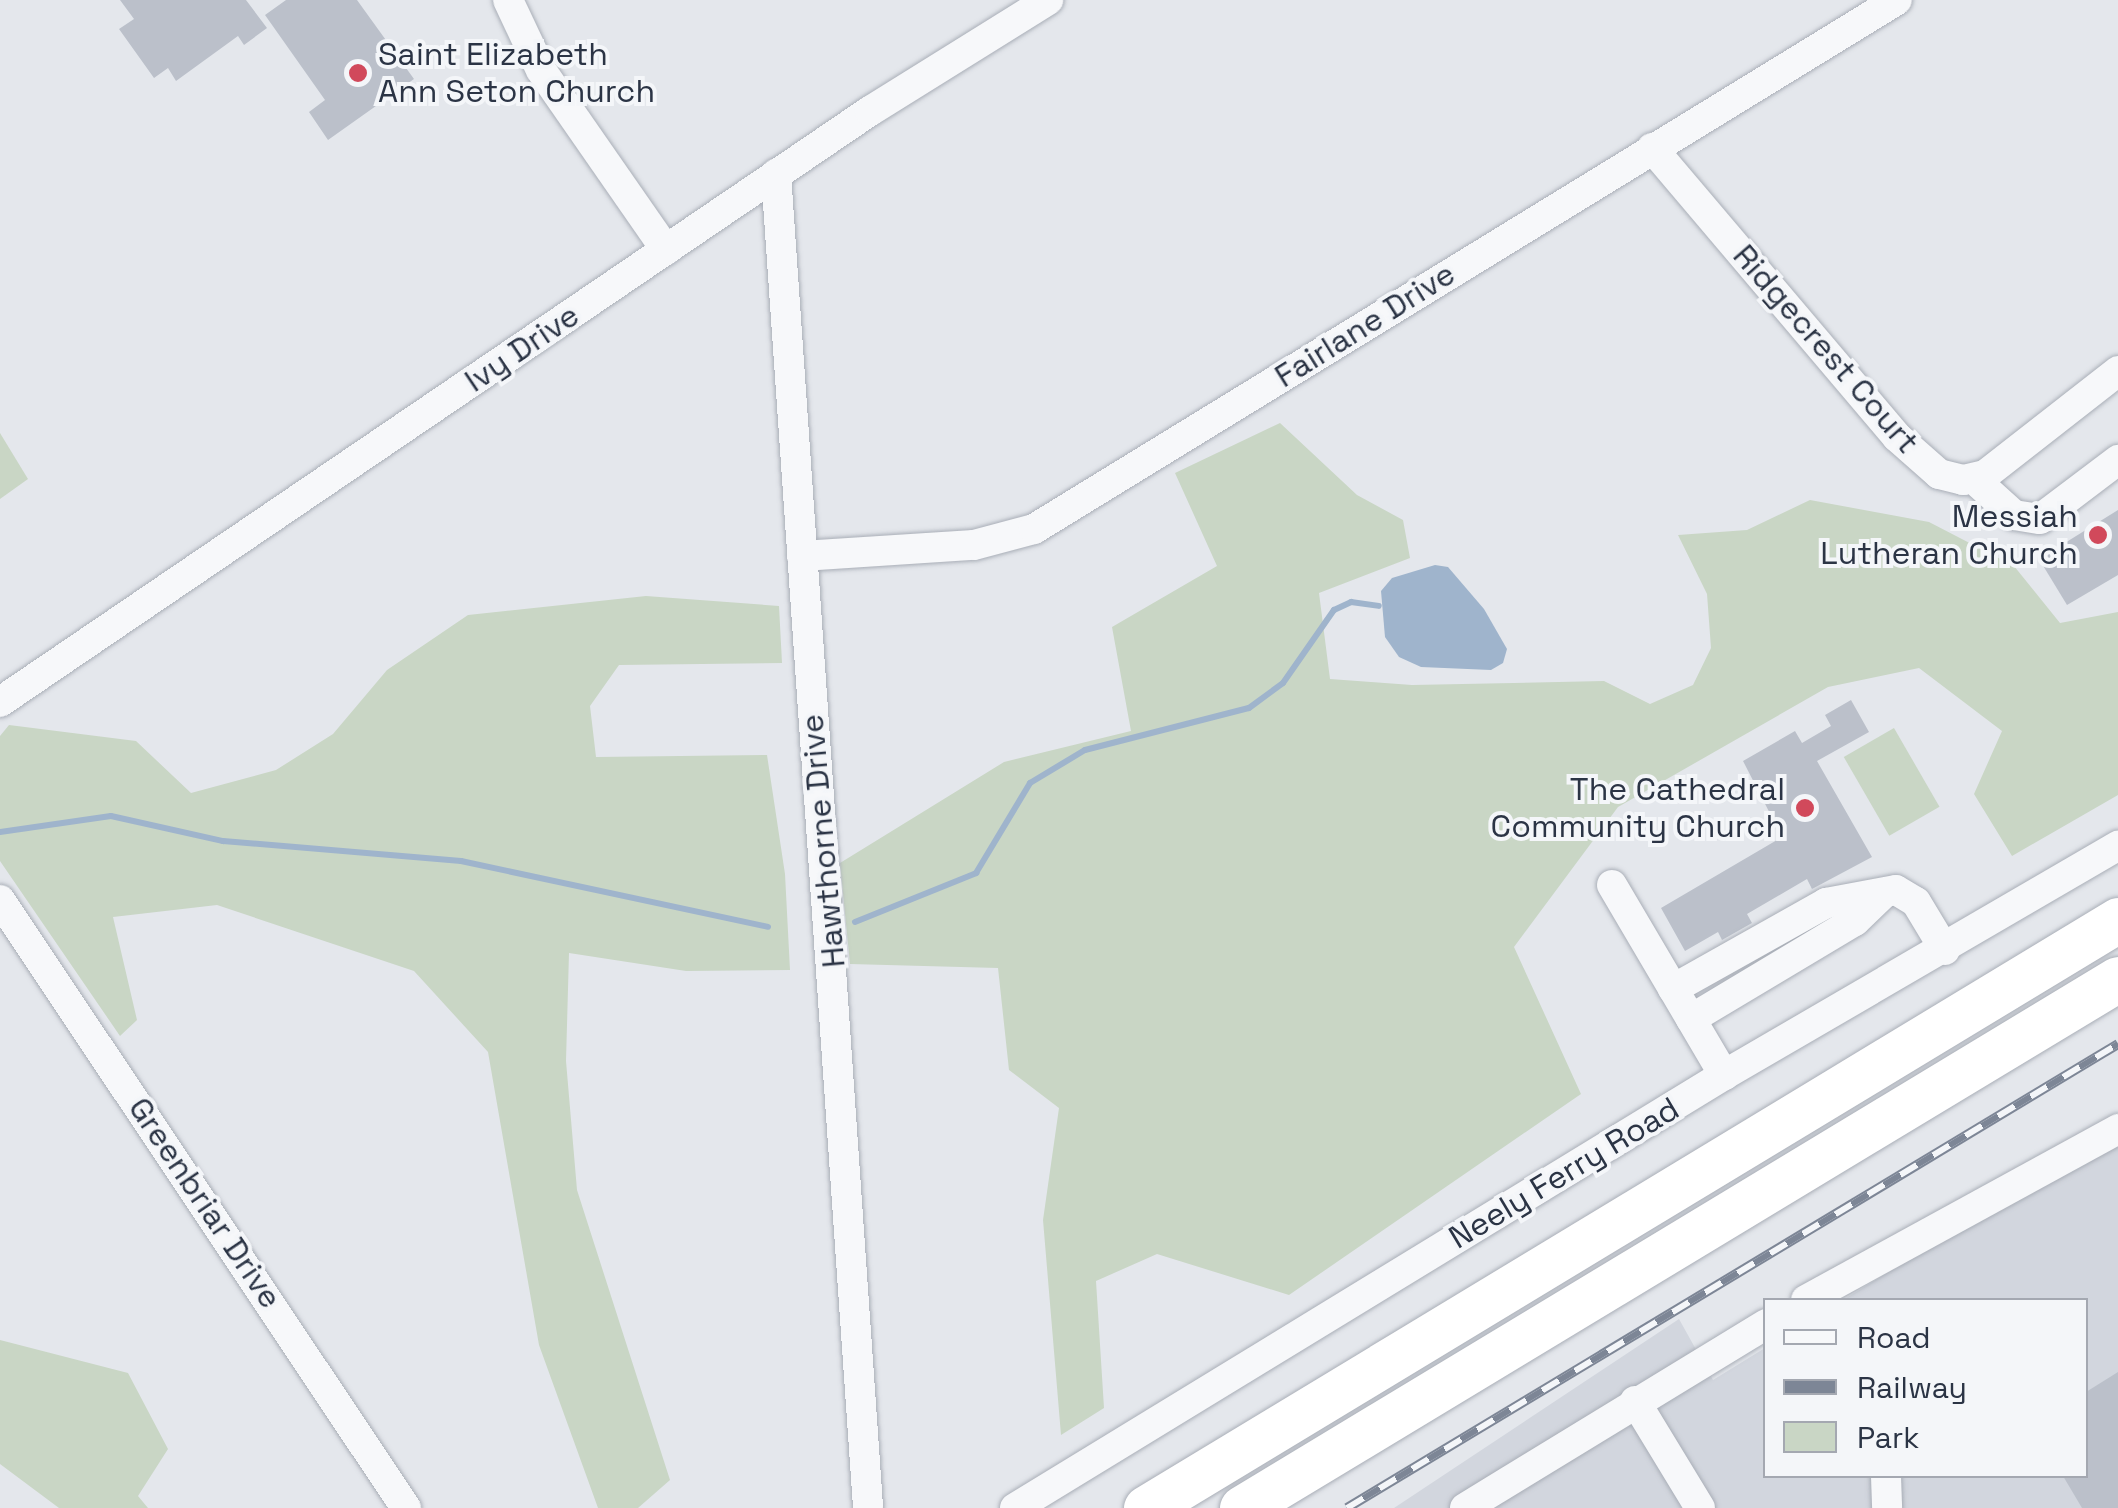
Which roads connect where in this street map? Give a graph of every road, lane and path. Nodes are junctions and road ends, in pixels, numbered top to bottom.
1 (508, 0) edge
2 (1048, 0) edge
3 (1897, 0) edge
4 (1652, 148) junction
5 (776, 174) junction
6 (666, 250) junction
7 (2118, 371) edge
8 (2118, 460) edge
9 (1974, 478) junction
10 (802, 556) junction
11 (0, 702) edge
12 (2118, 846) edge
13 (1612, 884) dead end
14 (1882, 894) junction
15 (0, 900) edge
16 (2118, 920) edge
17 (1945, 950) junction
18 (1667, 979) junction
19 (2118, 979) edge
20 (1691, 1019) junction
21 (1724, 1075) junction
22 (2112, 1143) edge
23 (1842, 1291) edge
24 (1814, 1298) edge
25 (1763, 1326) edge
26 (1636, 1401) junction
27 (1886, 1478) edge
28 (406, 1508) edge
29 (868, 1508) edge
30 (1015, 1508) edge
31 (1146, 1508) edge
32 (1242, 1508) edge
33 (1465, 1508) edge
34 (1700, 1508) edge
35 (1887, 1508) edge

1 - 6 street
2 - 5 street, Ivy Drive
3 - 4 street, Fairlane Drive
4 - 9 street, Ridgecrest Court
4 - 10 street, Fairlane Drive
5 - 6 street, Ivy Drive
5 - 10 street, Hawthorne Drive
6 - 11 street, Ivy Drive
7 - 9 street
8 - 9 street
10 - 29 street, Hawthorne Drive
12 - 17 street, Neely Ferry Road
13 - 18 street
14 - 17 street
14 - 18 street
14 - 20 street
15 - 28 street, Greenbriar Drive
16 - 31 highway
17 - 21 street, Neely Ferry Road
18 - 20 street
19 - 32 highway
20 - 21 street
21 - 30 street, Neely Ferry Road
22 - 23 street
23 - 24 street
25 - 26 street
26 - 33 street
26 - 34 street
27 - 35 street

